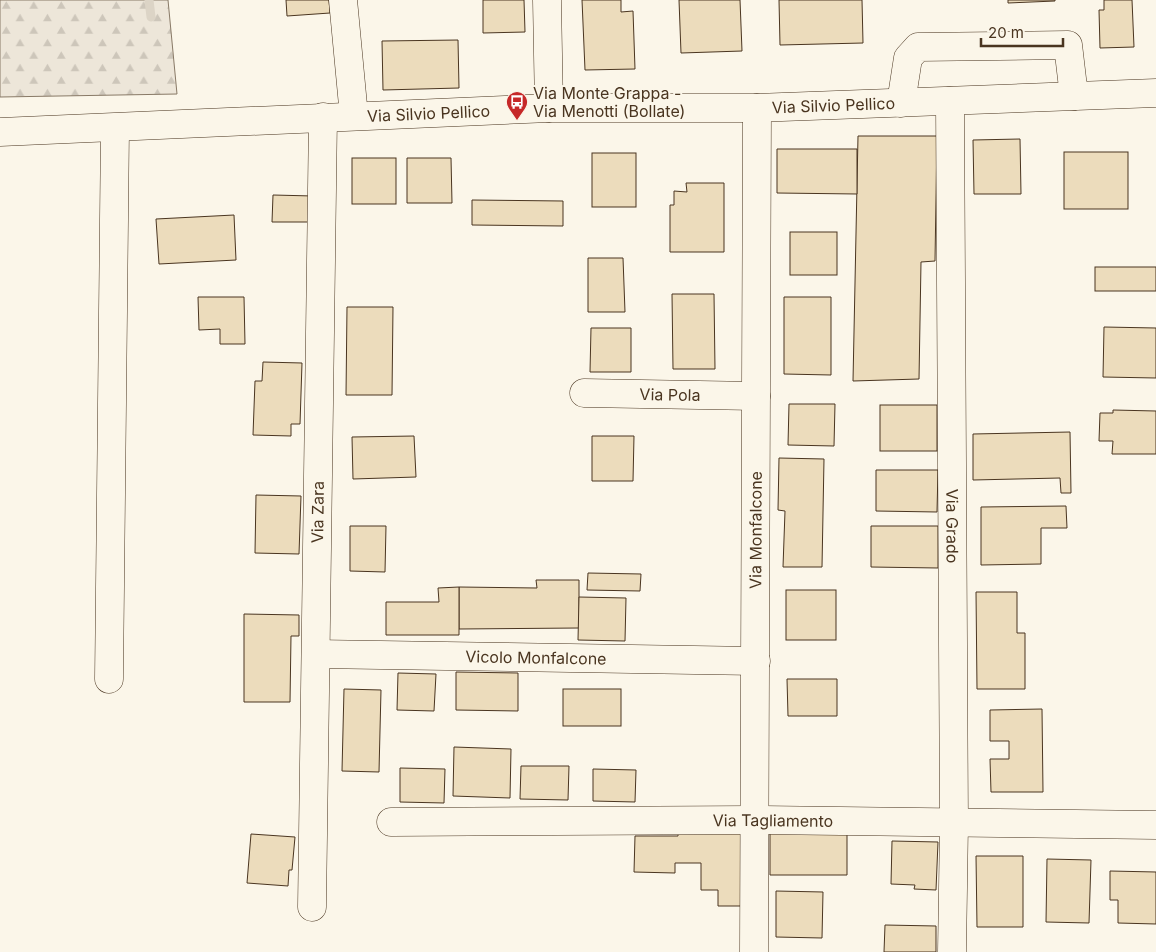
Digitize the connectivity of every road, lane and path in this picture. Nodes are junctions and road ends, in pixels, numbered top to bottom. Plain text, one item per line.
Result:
1 (343, 0) edge
2 (547, 0) edge
3 (1156, 93) edge
4 (1074, 96) junction
5 (950, 101) junction
6 (901, 103) junction
7 (549, 108) junction
8 (757, 108) junction
9 (354, 116) junction
10 (323, 117) junction
11 (115, 128) junction
12 (0, 132) edge
13 (584, 393) dead end
14 (756, 396) junction
15 (316, 654) junction
16 (756, 661) junction
17 (109, 679) dead end
18 (754, 820) junction
19 (391, 822) dead end
20 (954, 824) junction
21 (1156, 825) edge
22 (312, 907) dead end
23 (754, 952) edge
24 (952, 952) edge

1 - 9 street
2 - 7 street
3 - 4 street, Via Silvio Pellico
4 - 5 street, Via Silvio Pellico
4 - 6 street
5 - 6 street, Via Silvio Pellico
5 - 20 street, Via Grado
6 - 8 street, Via Silvio Pellico
7 - 8 street, Via Silvio Pellico
7 - 9 street, Via Silvio Pellico
8 - 14 street, Via Monfalcone
9 - 10 street, Via Silvio Pellico
10 - 11 street, Via Silvio Pellico
10 - 15 street, Via Zara
11 - 12 street, Via Silvio Pellico
11 - 17 street
13 - 14 street, Via Pola
14 - 16 street, Via Monfalcone
15 - 16 street, Vicolo Monfalcone
15 - 22 street, Via Zara
16 - 18 street, Via Monfalcone
18 - 19 street, Via Tagliamento
18 - 20 street, Via Tagliamento
18 - 23 street, Via Monfalcone
20 - 21 street, Via Tagliamento
20 - 24 street, Via Grado

